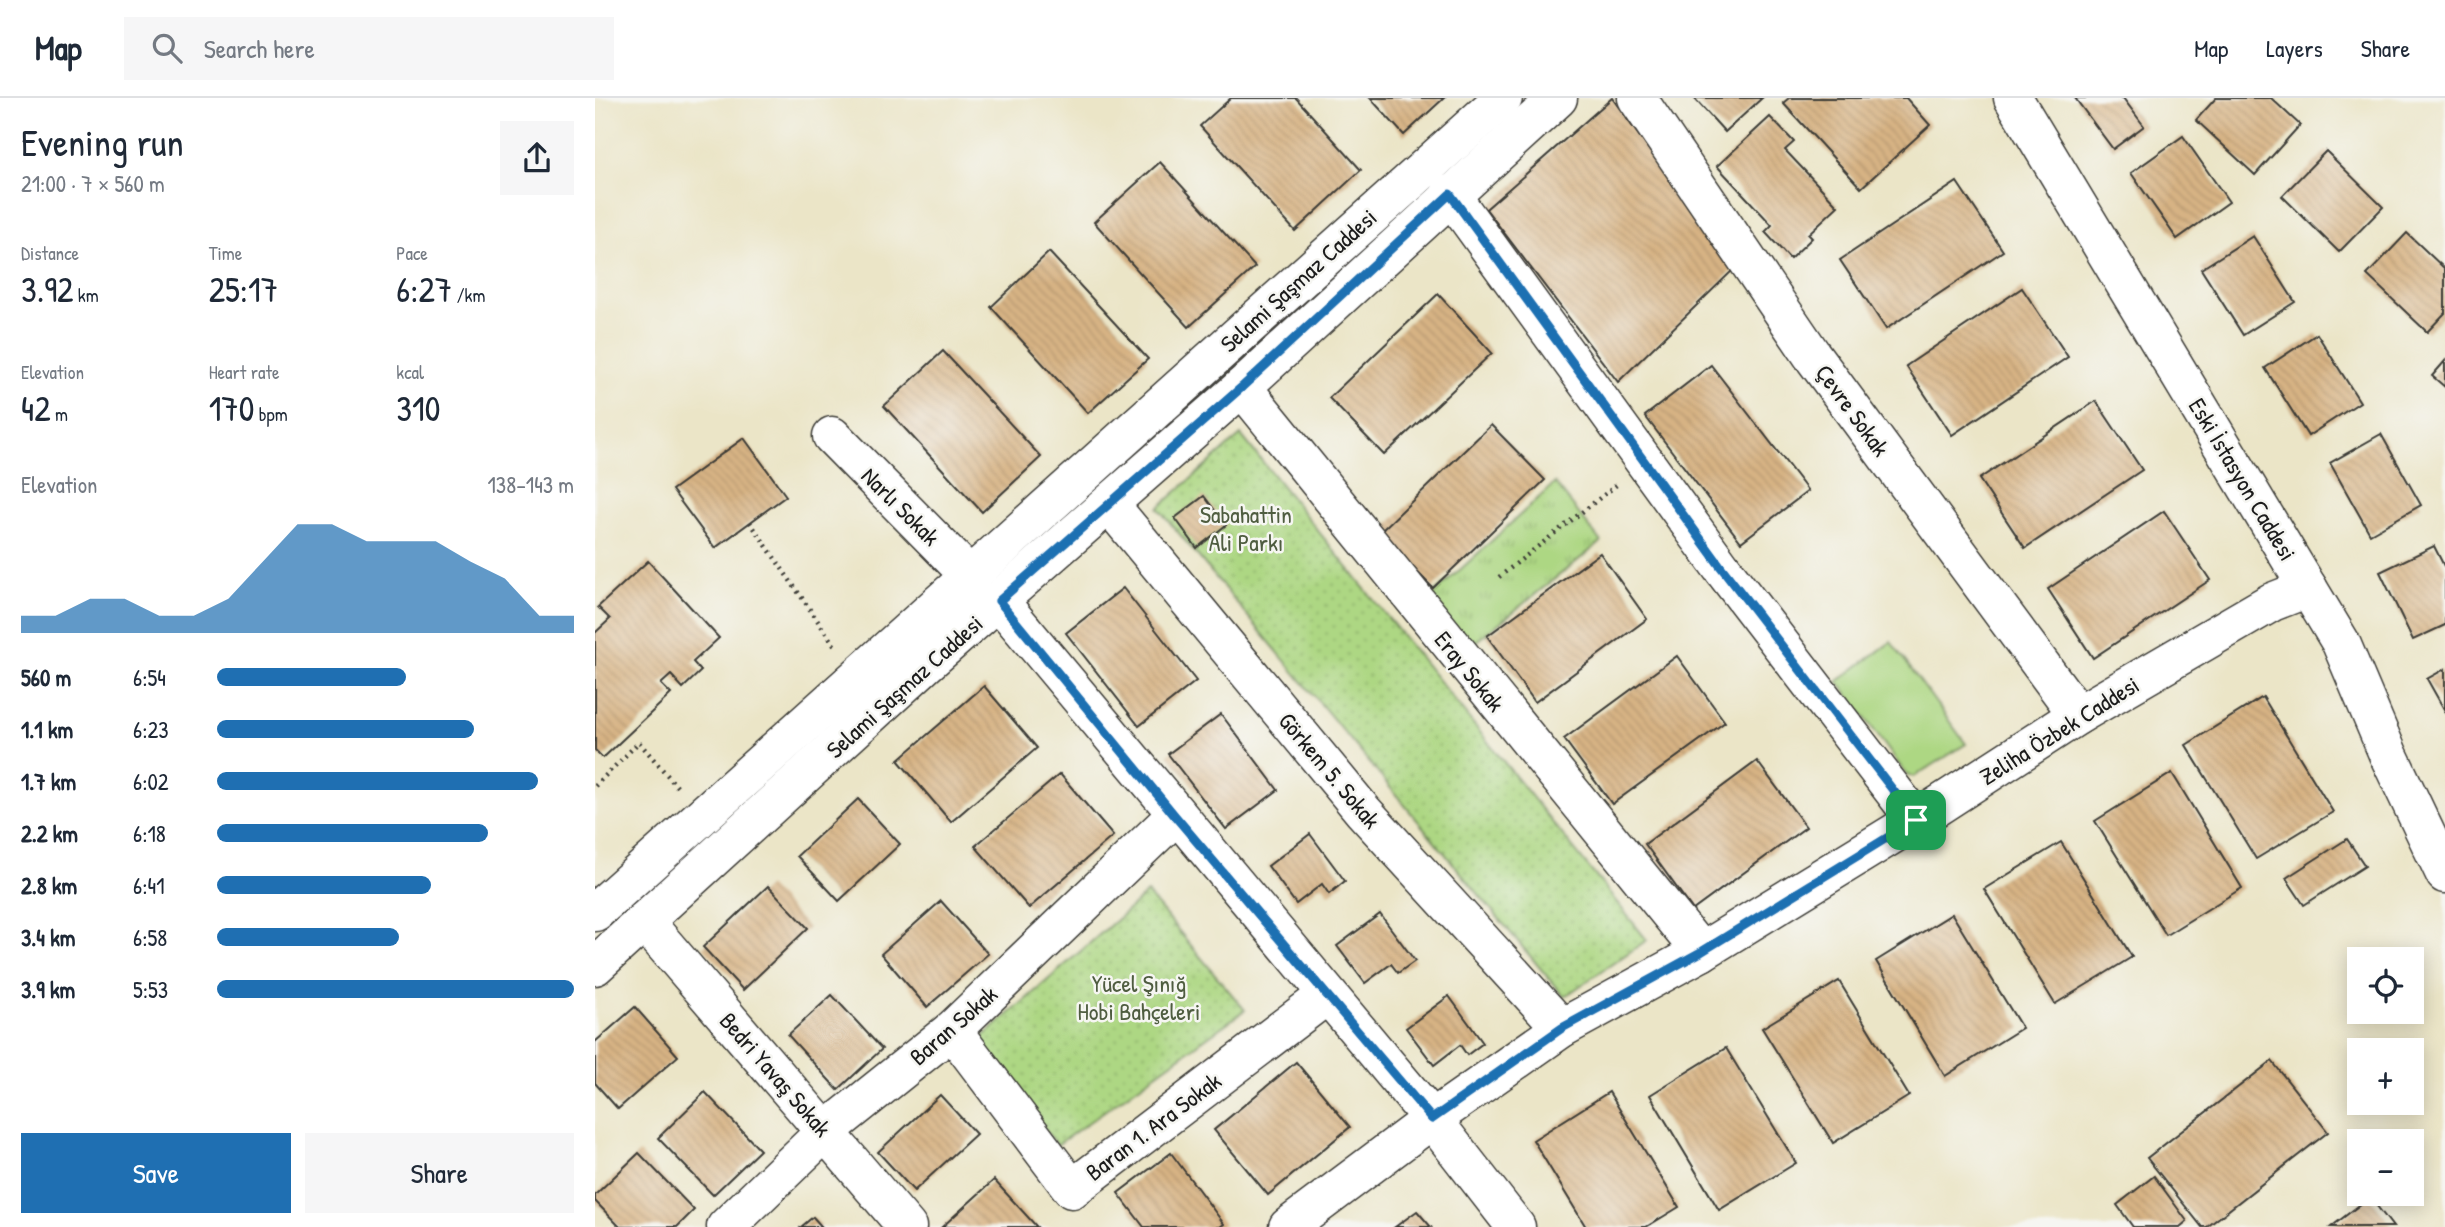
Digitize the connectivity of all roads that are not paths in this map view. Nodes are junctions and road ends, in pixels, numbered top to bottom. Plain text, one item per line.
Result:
1 (1503, 98) edge
2 (1558, 98) edge
3 (1637, 98) edge
4 (2013, 98) edge
5 (1450, 194) junction
6 (1242, 387) junction
7 (832, 436) dead end
8 (1109, 504) junction
9 (971, 577) junction
10 (2308, 588) junction
11 (999, 601) junction
12 (2078, 715) junction
13 (1175, 816) junction
14 (1916, 820) junction
15 (2442, 859) edge
16 (595, 912) edge
17 (644, 921) junction
18 (1701, 952) junction
19 (595, 966) edge
20 (1327, 995) junction
21 (1562, 1028) junction
22 (952, 1030) junction
23 (1432, 1119) junction
24 (826, 1131) junction
25 (726, 1227) edge
26 (907, 1227) edge
27 (1288, 1227) edge
28 (1516, 1227) edge

1 - 9 street, Selami Şaşmaz Caddesi
2 - 5 street, Selami Şaşmaz Caddesi
3 - 12 street, Çevre Sokak
4 - 10 street, Eski İstasyon Caddesi
5 - 6 street, Selami Şaşmaz Caddesi
5 - 14 street
6 - 8 street, Selami Şaşmaz Caddesi
6 - 18 street, Eray Sokak
7 - 9 street, Narlı Sokak
8 - 11 street, Selami Şaşmaz Caddesi
8 - 21 street, Görkem 5. Sokak
9 - 11 street, Narlı Sokak
9 - 16 street, Selami Şaşmaz Caddesi
10 - 12 street, Zeliha Özbek Caddesi
10 - 15 street, Eski İstasyon Caddesi
11 - 13 street
11 - 17 street, Selami Şaşmaz Caddesi
12 - 14 street, Zeliha Özbek Caddesi
13 - 20 street
13 - 22 street, Baran Sokak
14 - 18 street, Zeliha Özbek Caddesi
17 - 19 street, Selami Şaşmaz Caddesi
17 - 24 street, Bedri Yavaş Sokak
18 - 21 street, Zeliha Özbek Caddesi
20 - 22 street, Baran 1. Ara Sokak
20 - 23 street
21 - 23 street, Zeliha Özbek Caddesi
22 - 24 street, Baran Sokak
23 - 27 street, Zeliha Özbek Caddesi
23 - 28 street
24 - 25 street, Baran Sokak
24 - 26 street, Bedri Yavaş Sokak

